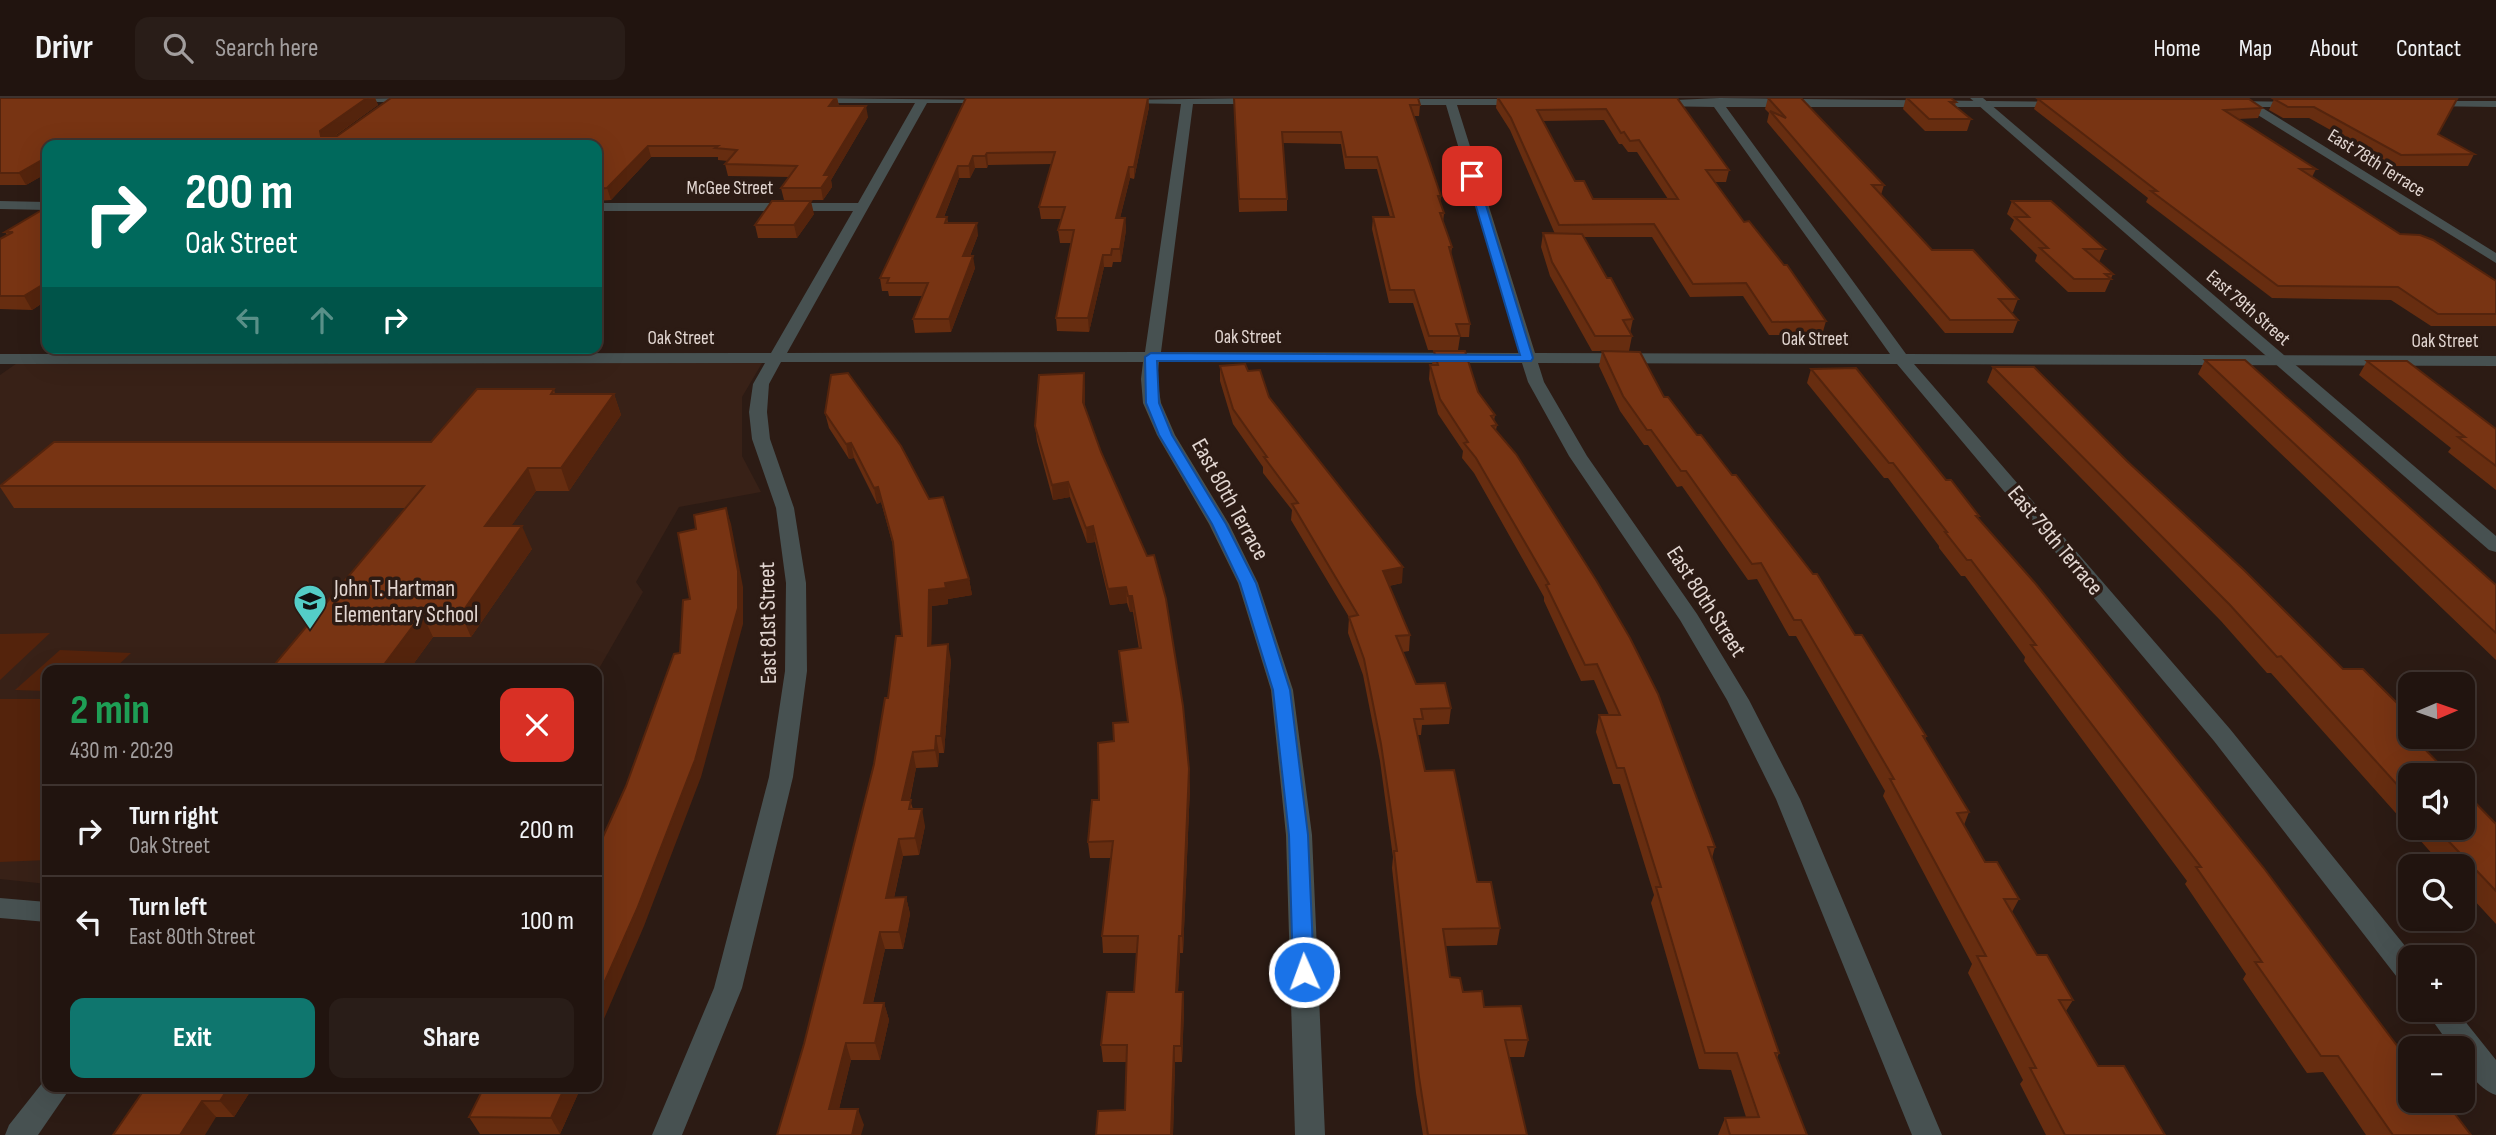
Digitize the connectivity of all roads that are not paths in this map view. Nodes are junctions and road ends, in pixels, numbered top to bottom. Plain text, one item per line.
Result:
1 (400, 98) edge
2 (330, 99) edge
3 (426, 99) edge
4 (924, 99) edge
5 (1188, 99) edge
6 (799, 100) edge
7 (1007, 100) edge
8 (1104, 100) edge
9 (1450, 100) edge
10 (2495, 100) edge
11 (1271, 101) edge
12 (1716, 101) edge
13 (1979, 101) edge
14 (2243, 101) edge
15 (1381, 102) edge
16 (1530, 102) edge
17 (1637, 103) edge
18 (2080, 104) edge
19 (2220, 104) edge
20 (2317, 104) edge
21 (2413, 104) edge
22 (377, 114) edge
23 (0, 205) edge
24 (42, 206) edge
25 (602, 207) edge
26 (862, 207) junction
27 (2496, 259) edge
28 (42, 344) edge
29 (1151, 357) junction
30 (776, 358) junction
31 (1527, 358) junction
32 (1901, 359) junction
33 (8, 360) edge
34 (2282, 361) junction
35 (2496, 361) edge
36 (2496, 546) edge
37 (0, 908) edge
38 (42, 912) edge
39 (2398, 958) edge
40 (2448, 1022) edge
41 (2496, 1082) edge
42 (52, 1092) edge
43 (20, 1135) edge
44 (667, 1135) edge
45 (1310, 1135) edge
46 (1927, 1135) edge

1 - 2 street
1 - 3 street
1 - 22 street
4 - 6 street
4 - 7 street
4 - 26 street, East 81st Street
5 - 8 street
5 - 11 street
5 - 29 street, East 80th Terrace
9 - 15 street
9 - 16 street
9 - 31 street, East 80th Street
10 - 21 street
12 - 13 street
12 - 17 street
12 - 32 street, East 79th Terrace
13 - 18 street
13 - 34 street, East 79th Street
14 - 19 street
14 - 20 street
14 - 27 street, East 78th Terrace
23 - 24 street
25 - 26 street, McGee Street
26 - 30 street, East 81st Street
28 - 33 street
29 - 30 street, Oak Street
29 - 31 street, Oak Street
29 - 45 street, East 80th Terrace
30 - 33 street, Oak Street
30 - 44 street, East 81st Street
31 - 32 street, Oak Street
31 - 46 street, East 80th Street
32 - 34 street, Oak Street
32 - 39 street, East 79th Terrace
34 - 35 street, Oak Street
34 - 36 street, East 79th Street
37 - 38 street
40 - 41 street
42 - 43 street

